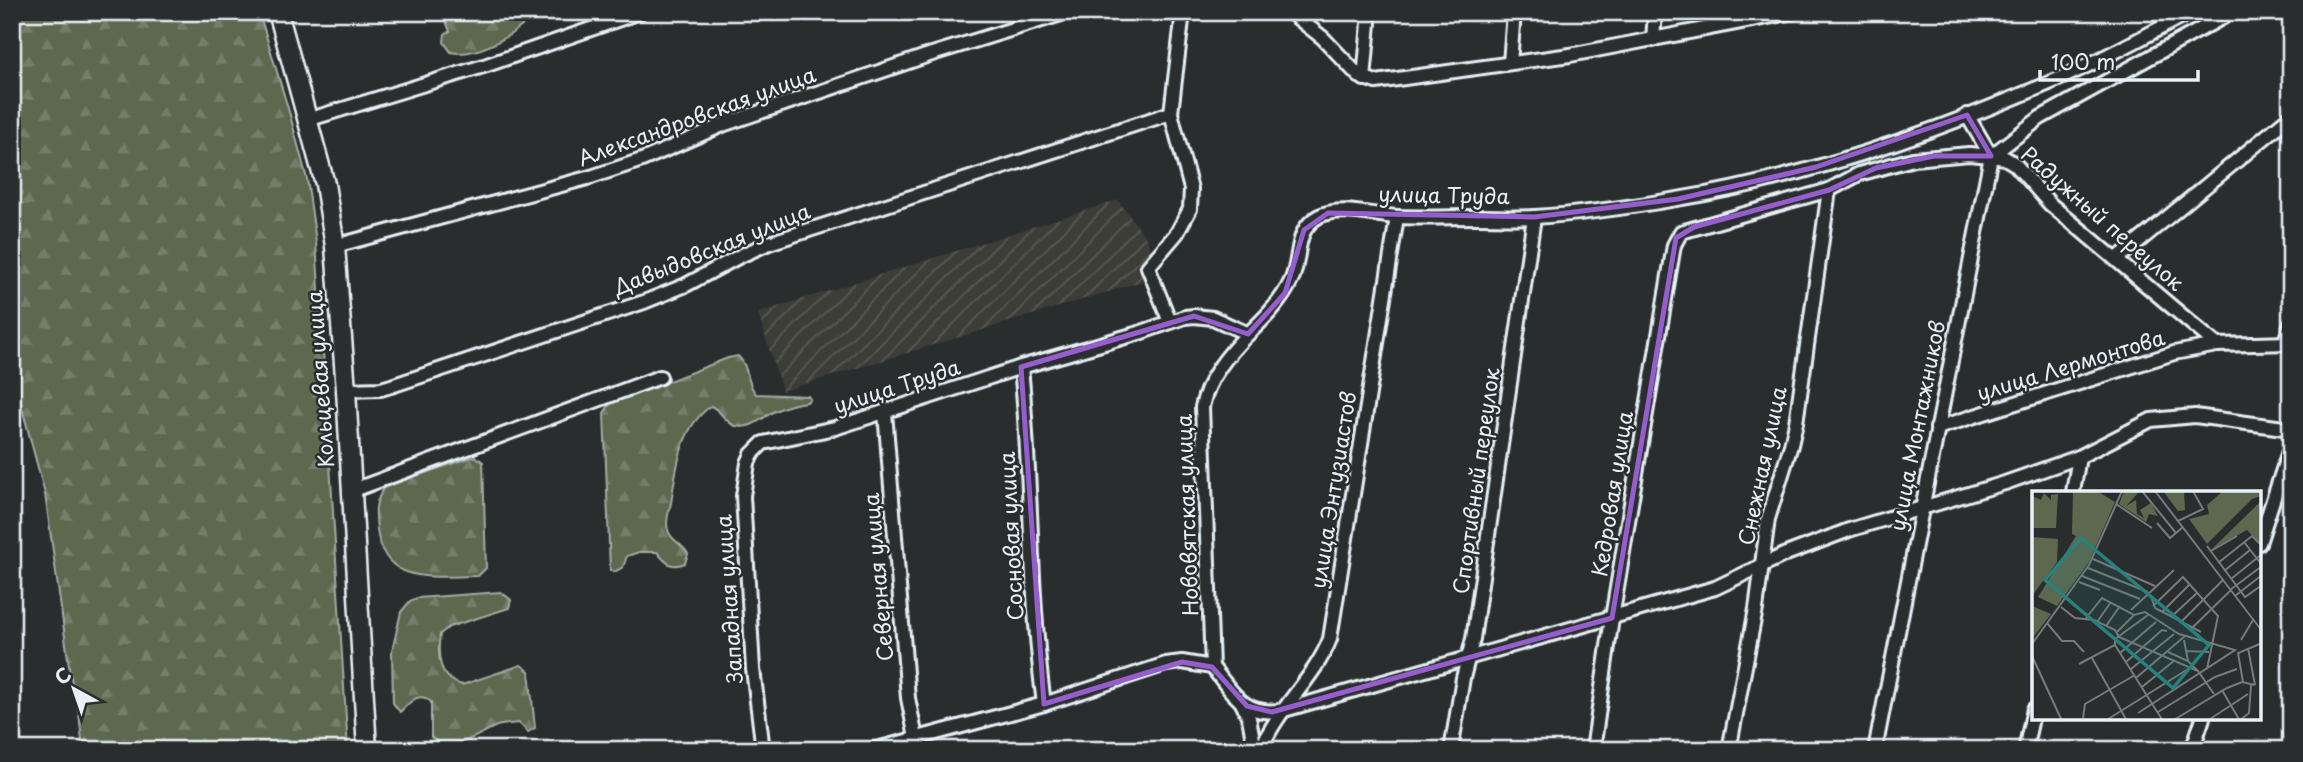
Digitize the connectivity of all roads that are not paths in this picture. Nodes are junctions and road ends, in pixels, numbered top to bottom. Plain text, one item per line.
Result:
1 (278, 12) edge
2 (639, 12) edge
3 (1068, 12) edge
4 (1183, 12) edge
5 (1290, 12) edge
6 (1370, 12) edge
7 (1514, 12) edge
8 (1655, 12) edge
9 (1793, 12) edge
10 (2191, 12) edge
11 (2232, 12) edge
12 (1653, 40) junction
13 (1510, 63) junction
14 (1364, 79) junction
15 (1171, 113) junction
16 (1967, 115) junction
17 (2291, 117) edge
18 (307, 120) junction
19 (1991, 156) junction
20 (1829, 190) junction
21 (1397, 217) junction
22 (1534, 217) junction
23 (335, 246) junction
24 (2117, 259) junction
25 (1170, 322) junction
26 (2291, 323) edge
27 (1248, 334) junction
28 (2288, 342) edge
29 (2217, 345) junction
30 (1021, 367) junction
31 (660, 377) dead end
32 (346, 390) junction
33 (885, 412) junction
34 (1937, 428) junction
35 (2291, 429) edge
36 (2291, 446) edge
37 (757, 448) joint
38 (2079, 457) junction
39 (351, 491) junction
40 (2073, 491) edge
41 (1921, 510) junction
42 (2261, 537) edge
43 (1762, 565) junction
44 (1612, 618) junction
45 (1468, 658) junction
46 (1212, 667) junction
47 (1240, 701) junction
48 (1044, 704) junction
49 (1284, 710) junction
50 (2032, 718) edge
51 (2202, 720) edge
52 (916, 738) junction
53 (367, 750) edge
54 (763, 750) edge
55 (873, 750) edge
56 (1255, 750) edge
57 (1261, 750) edge
58 (1451, 750) edge
59 (1593, 750) edge
60 (1729, 750) edge
61 (1875, 750) edge
62 (2025, 750) edge
63 (2192, 750) edge

1 - 18 highway, Кольцевая улица
2 - 18 street
3 - 23 street, Александровская улица
4 - 15 street
5 - 14 street
6 - 14 street
7 - 13 street
8 - 12 street
9 - 12 street
10 - 16 street, улица Труда
11 - 19 street
12 - 13 street
13 - 14 street
15 - 25 street
15 - 32 street, Давыдовская улица
16 - 19 street
16 - 22 street, улица Труда
17 - 24 street
18 - 23 highway, Кольцевая улица
19 - 20 street
19 - 24 street, Радужный переулок
19 - 34 street, улица Монтажников
20 - 43 street, Снежная улица
20 - 44 street, Кедровая улица
21 - 22 street, улица Труда
21 - 27 street, улица Труда
21 - 49 street, улица Энтузиастов
22 - 45 street, Спортивный переулок
23 - 32 highway, Кольцевая улица
24 - 29 street, Радужный переулок
25 - 27 street, улица Труда
25 - 30 street, улица Труда
26 - 28 street
27 - 46 street, Нововятская улица
28 - 29 street, улица Лермонтова
29 - 34 street, улица Лермонтова
30 - 33 street, улица Труда
30 - 48 street, Сосновая улица
31 - 39 street
32 - 39 highway, Кольцевая улица
33 - 37 street, улица Труда
33 - 52 street, Северная улица
34 - 41 street, улица Монтажников
35 - 38 street
36 - 42 street
37 - 54 street, Западная улица
38 - 40 street
38 - 41 street
39 - 53 highway, Кольцевая улица
41 - 43 street
41 - 61 street, улица Монтажников
43 - 44 street
43 - 60 street, Снежная улица
44 - 45 street
44 - 59 street, Кедровая улица
45 - 49 street
45 - 58 street, Спортивный переулок
46 - 47 street
46 - 48 street
47 - 49 street
47 - 56 street
48 - 52 street
49 - 57 street, улица Энтузиастов
50 - 62 street
51 - 63 street
52 - 55 street

